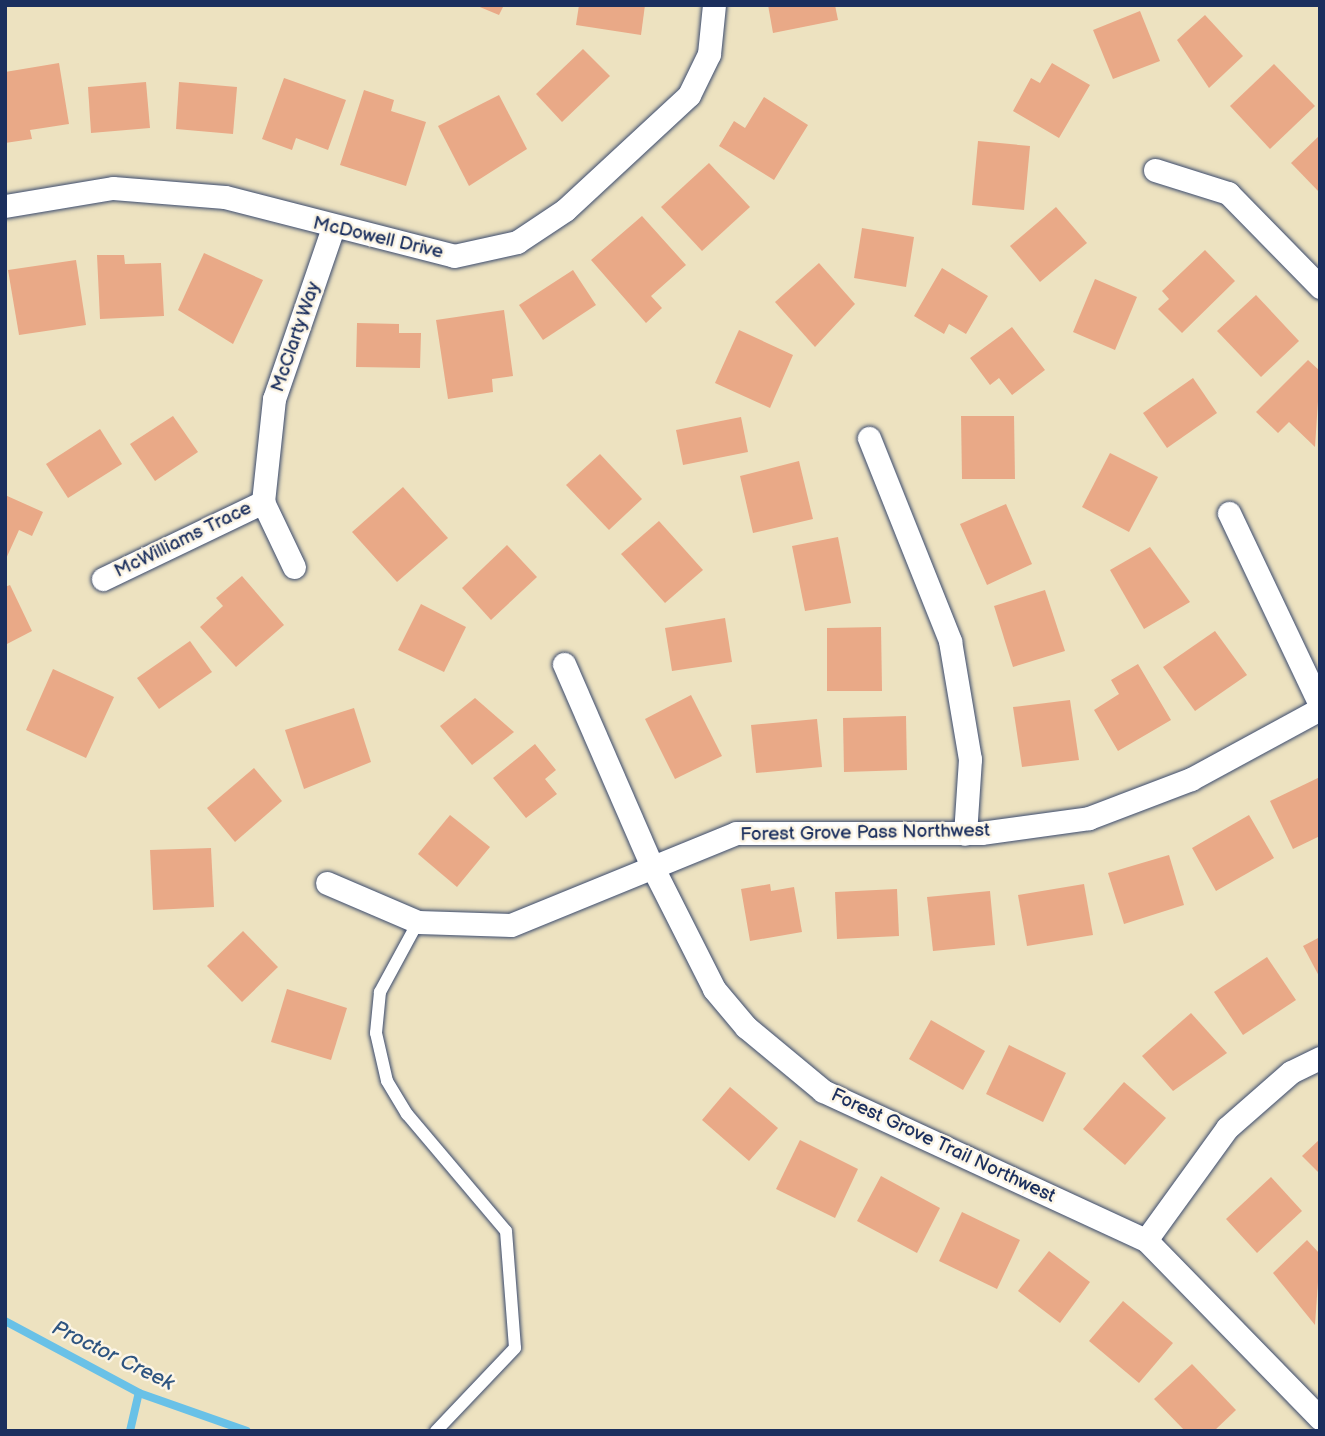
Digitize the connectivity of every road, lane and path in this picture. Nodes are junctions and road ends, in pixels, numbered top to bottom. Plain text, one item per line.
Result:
1 (714, 5) edge
2 (1155, 170) dead end
3 (5, 206) edge
4 (332, 228) junction
5 (1320, 287) edge
6 (869, 438) dead end
7 (263, 502) junction
8 (1229, 513) dead end
9 (293, 567) dead end
10 (103, 579) dead end
11 (564, 664) dead end
12 (1320, 707) edge
13 (965, 834) junction
14 (652, 866) junction
15 (327, 883) dead end
16 (418, 922) junction
17 (1320, 1058) edge
18 (1146, 1240) junction
19 (1320, 1418) edge
20 (436, 1431) edge

1 - 4 street, McDowell Drive
2 - 5 street
3 - 4 street, McDowell Drive
4 - 7 street, McClarty Way
6 - 13 street
7 - 9 street
7 - 10 street, McWilliams Trace
8 - 12 street
11 - 14 street, Forest Grove Trail Northwest
12 - 13 street, Forest Grove Pass Northwest
13 - 14 street, Forest Grove Pass Northwest
14 - 16 street, Forest Grove Pass Northwest
14 - 18 street, Forest Grove Trail Northwest
15 - 16 street, Forest Grove Pass Northwest
16 - 20 lane
17 - 18 street
18 - 19 street, Forest Grove Trail Northwest

